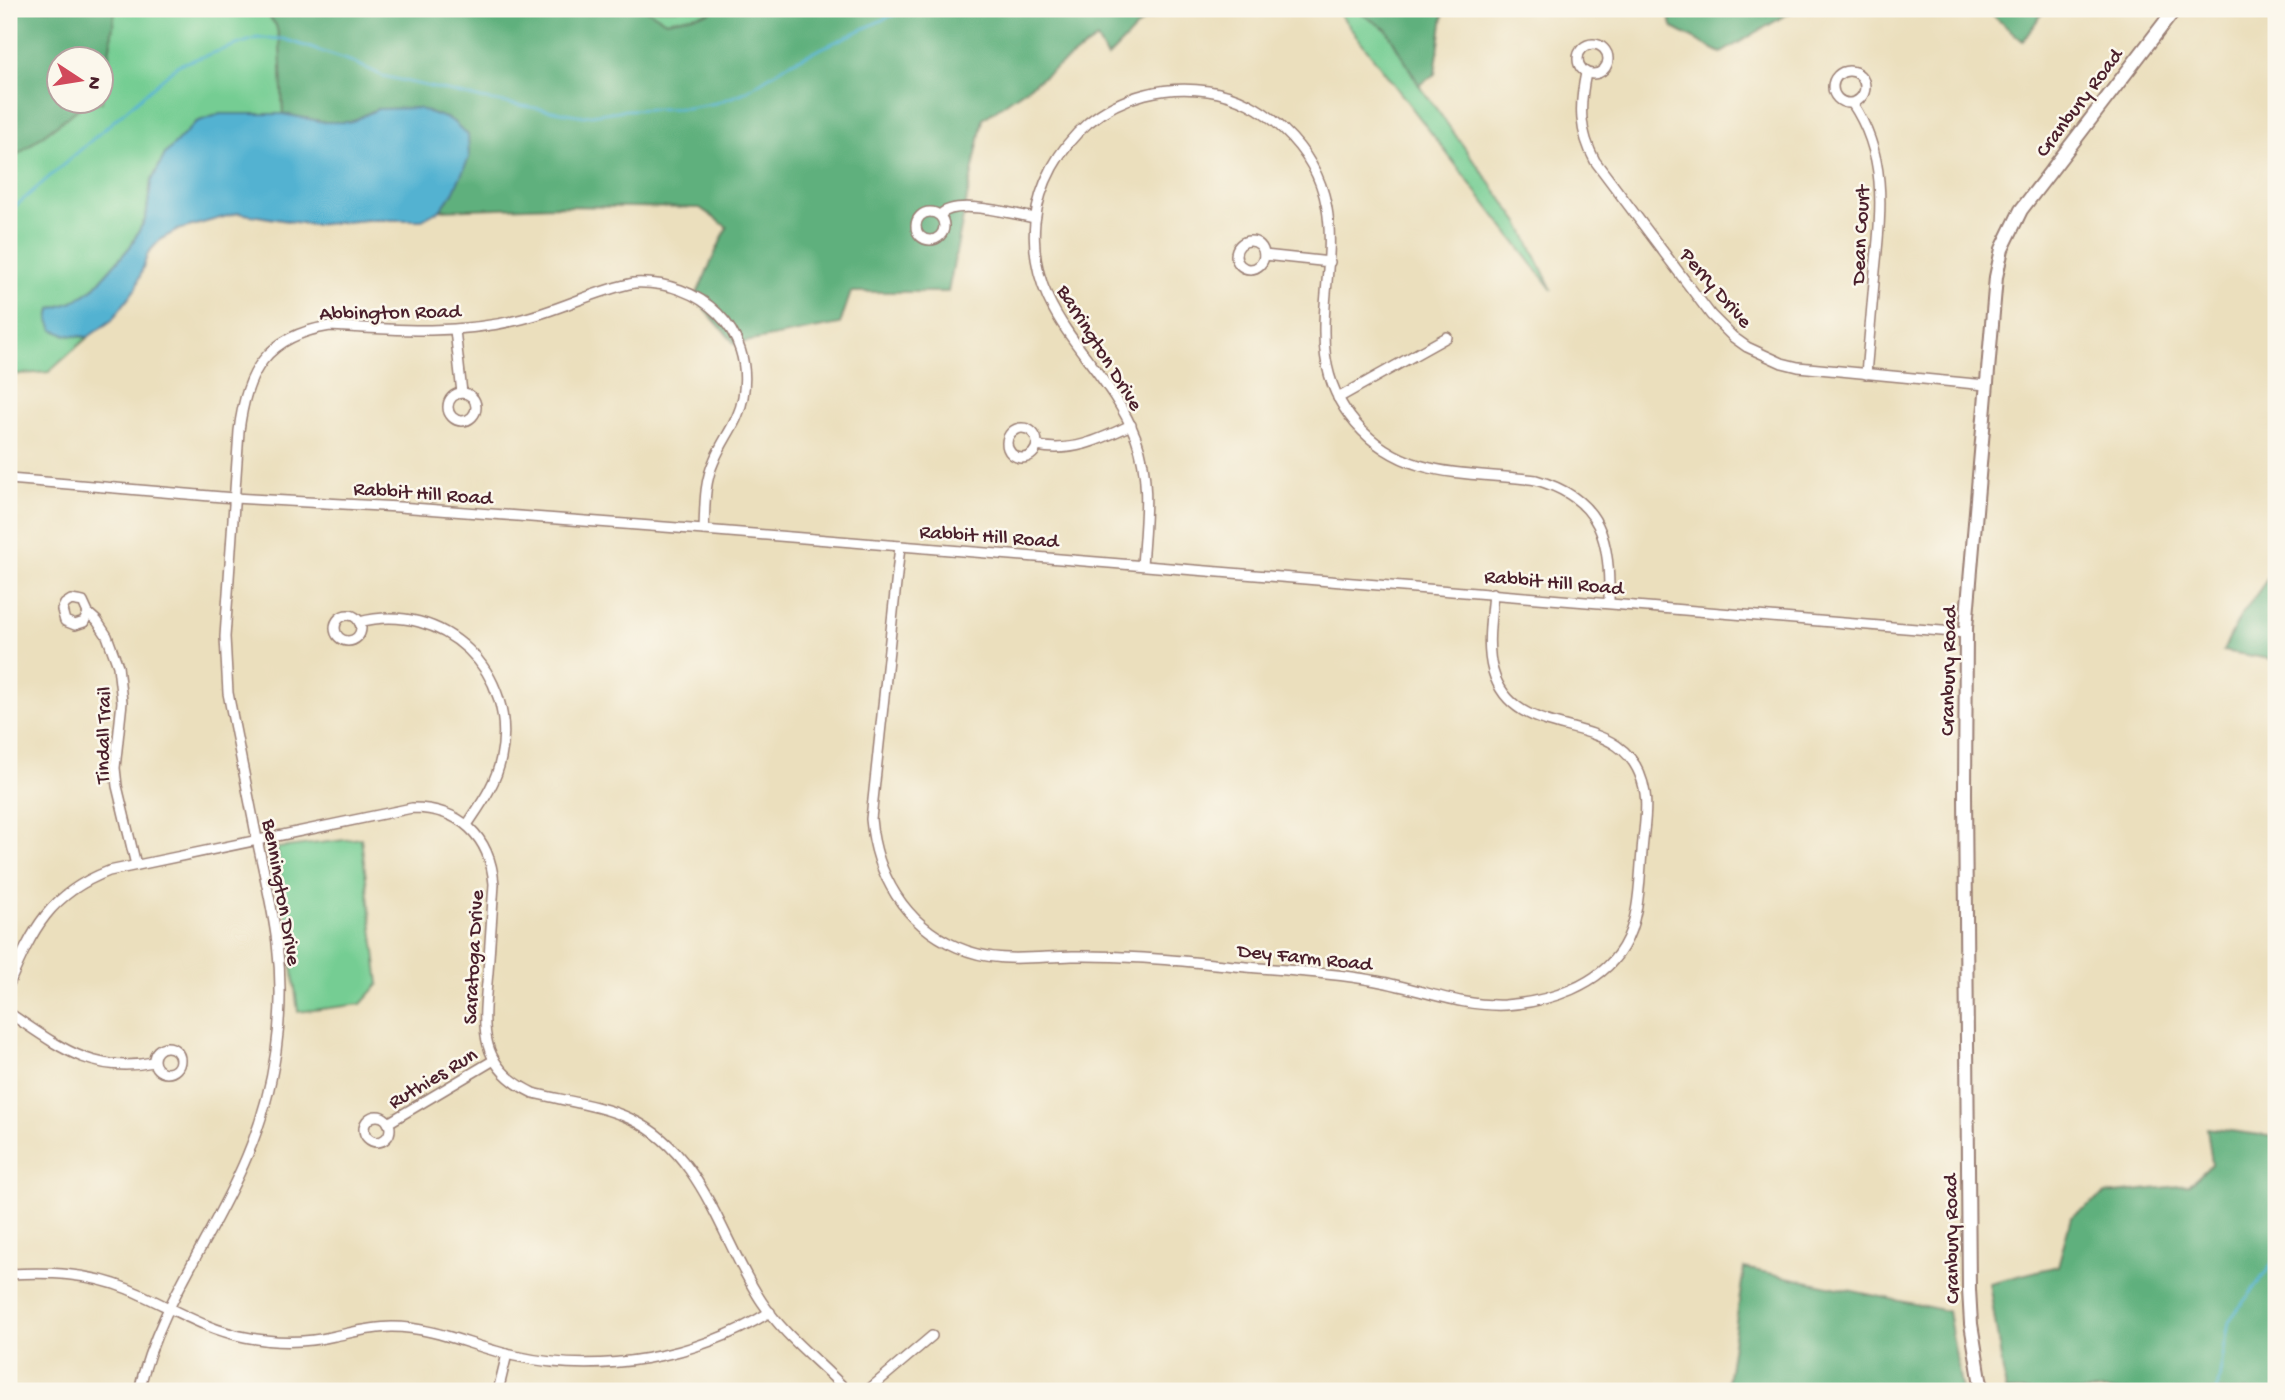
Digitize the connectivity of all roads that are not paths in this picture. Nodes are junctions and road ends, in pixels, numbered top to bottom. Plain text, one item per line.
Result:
1 (2175, 9) edge
2 (1586, 73) dead end
3 (1852, 103) dead end
4 (940, 215) dead end
5 (1035, 218) junction
6 (1264, 255) dead end
7 (1330, 262) junction
8 (455, 330) junction
9 (1447, 337) dead end
10 (1866, 374) junction
11 (1986, 385) junction
12 (462, 393) dead end
13 (1338, 398) junction
14 (1131, 425) junction
15 (1037, 446) dead end
16 (9, 479) edge
17 (234, 498) junction
18 (704, 530) junction
19 (900, 546) junction
20 (1142, 565) junction
21 (1493, 593) junction
22 (1609, 603) junction
23 (88, 613) dead end
24 (359, 622) dead end
25 (1966, 633) junction
26 (467, 825) junction
27 (257, 841) junction
28 (136, 865) junction
29 (9, 984) edge
30 (9, 1013) edge
31 (494, 1060) junction
32 (153, 1062) dead end
33 (388, 1123) dead end
34 (9, 1274) edge
35 (168, 1308) junction
36 (769, 1312) junction
37 (932, 1336) dead end
38 (507, 1354) junction
39 (138, 1391) edge
40 (498, 1391) edge
41 (847, 1391) edge
42 (867, 1391) edge
43 (1982, 1391) edge

1 - 11 street, Cranbury Road
2 - 10 street, Perry Drive
3 - 10 street, Dean Court
4 - 5 street
5 - 7 street, Barrington Drive
5 - 14 street, Barrington Drive
6 - 7 street
7 - 13 street, Barrington Drive
8 - 12 street
8 - 17 street, Abbington Road
8 - 18 street, Abbington Road
9 - 13 street
10 - 11 street, Perry Drive
11 - 25 street, Cranbury Road
13 - 22 street, Barrington Drive
14 - 15 street
14 - 20 street, Barrington Drive
16 - 17 street, Rabbit Hill Road
17 - 18 street, Rabbit Hill Road
17 - 27 street, Bennington Drive
18 - 19 street, Rabbit Hill Road
19 - 20 street, Rabbit Hill Road
19 - 21 street, Dey Farm Road
20 - 21 street, Rabbit Hill Road
21 - 22 street, Rabbit Hill Road
22 - 25 street, Rabbit Hill Road
23 - 28 street, Tindall Trail
24 - 26 street
25 - 43 street, Cranbury Road
26 - 27 street, Saratoga Drive
26 - 31 street, Saratoga Drive
27 - 28 street, Saratoga Drive
27 - 35 street, Bennington Drive
28 - 29 street, Saratoga Drive
30 - 32 street
31 - 33 street, Ruthies Run
31 - 36 street, Saratoga Drive
34 - 35 street
35 - 38 street
35 - 39 street, Bennington Drive
36 - 38 street
36 - 41 street, Saratoga Drive
37 - 42 street
38 - 40 street

